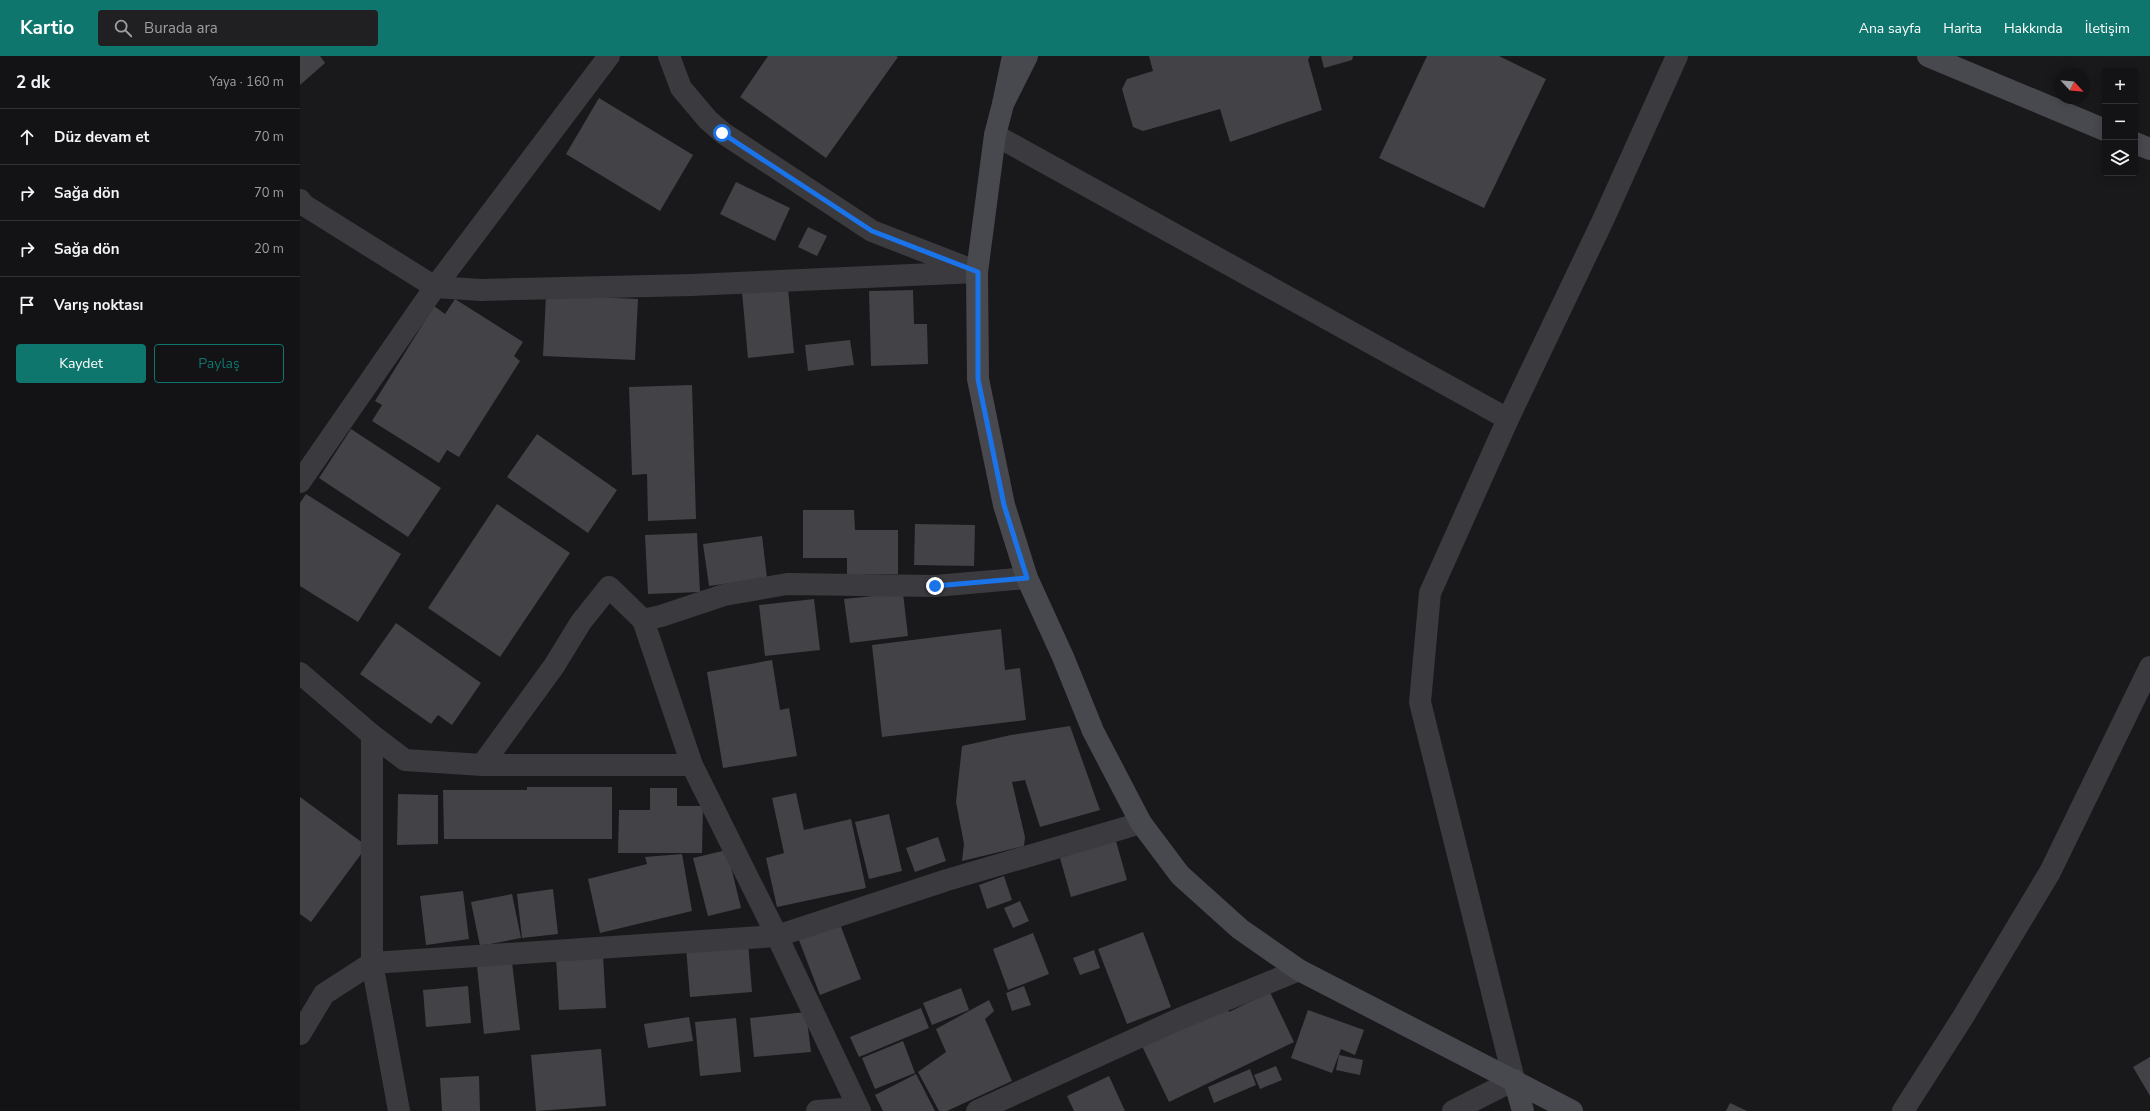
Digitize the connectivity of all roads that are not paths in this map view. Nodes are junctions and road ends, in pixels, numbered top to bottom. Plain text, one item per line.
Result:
1 (609, 56) edge
2 (669, 56) edge
3 (1013, 56) edge
4 (1027, 56) edge
5 (1677, 56) edge
6 (1928, 56) edge
7 (1003, 104) junction
8 (2102, 129) edge
9 (994, 135) junction
10 (2138, 144) edge
11 (2150, 149) edge
12 (301, 206) edge
13 (978, 272) junction
14 (435, 288) junction
15 (1508, 419) junction
16 (300, 482) edge
17 (1027, 578) junction
18 (644, 620) junction
19 (2150, 667) edge
20 (300, 673) edge
21 (372, 735) junction
22 (482, 765) junction
23 (692, 765) junction
24 (1141, 823) junction
25 (777, 936) junction
26 (372, 962) junction
27 (1299, 970) junction
28 (300, 1034) edge
29 (1514, 1080) junction
30 (859, 1109) edge
31 (399, 1111) edge
32 (817, 1111) edge
33 (977, 1111) edge
34 (1453, 1111) edge
35 (1524, 1111) edge
36 (1572, 1111) edge
37 (1903, 1111) edge

1 - 14 street
2 - 13 street
3 - 7 street
4 - 7 street
5 - 15 street
6 - 8 street
7 - 9 street
9 - 13 street
9 - 15 street
10 - 11 street
12 - 14 street
13 - 14 street
13 - 17 street
14 - 16 street
15 - 29 street
17 - 18 street
17 - 24 street
18 - 22 street
18 - 23 street
19 - 37 street
20 - 21 street
21 - 22 street
21 - 26 street
22 - 23 street
23 - 25 street
24 - 25 street
24 - 27 street
25 - 26 street
25 - 30 street
26 - 28 street
26 - 31 street
27 - 29 street
27 - 33 street
29 - 34 street
29 - 35 street
29 - 36 street
30 - 32 street

